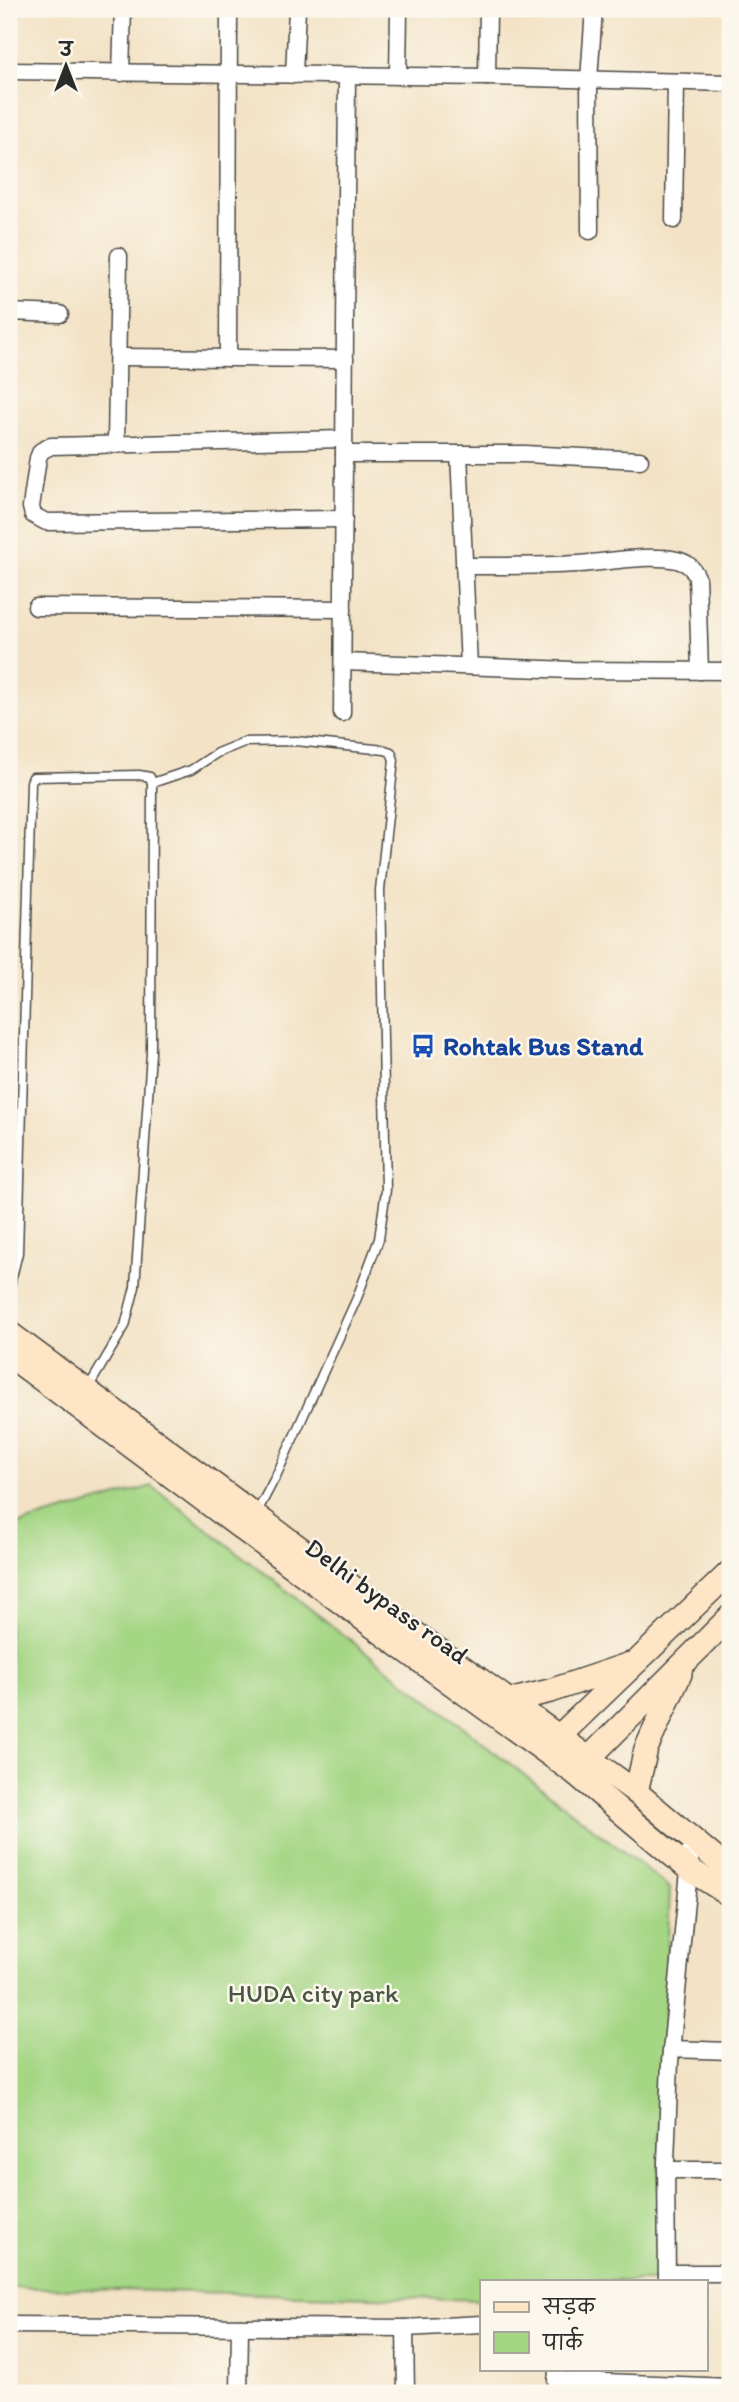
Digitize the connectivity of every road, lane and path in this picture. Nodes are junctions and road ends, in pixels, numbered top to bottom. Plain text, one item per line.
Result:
1 (123, 9) edge
2 (229, 9) edge
3 (297, 9) edge
4 (399, 9) edge
5 (488, 9) edge
6 (594, 9) edge
7 (9, 71) edge
8 (121, 73) junction
9 (229, 74) junction
10 (294, 75) junction
11 (347, 76) junction
12 (398, 76) junction
13 (487, 77) junction
14 (589, 80) junction
15 (676, 82) junction
16 (730, 83) edge
17 (674, 220) dead end
18 (590, 231) dead end
19 (119, 256) dead end
20 (9, 312) edge
21 (60, 314) dead end
22 (118, 357) junction
23 (228, 358) junction
24 (345, 359) junction
25 (116, 444) junction
26 (344, 447) junction
27 (459, 454) junction
28 (640, 460) dead end
29 (344, 519) junction
30 (464, 566) junction
31 (36, 607) dead end
32 (343, 609) junction
33 (343, 662) junction
34 (469, 666) junction
35 (699, 671) junction
36 (730, 671) edge
37 (342, 713) dead end
38 (152, 783) junction
39 (9, 1289) edge
40 (9, 1332) edge
41 (13, 1362) edge
42 (81, 1397) junction
43 (252, 1524) junction
44 (730, 1572) edge
45 (729, 1623) edge
46 (686, 1661) junction
47 (636, 1662) junction
48 (509, 1701) junction
49 (551, 1744) junction
50 (582, 1765) junction
51 (636, 1793) junction
52 (692, 1841) junction
53 (689, 1869) junction
54 (730, 1870) edge
55 (730, 1895) edge
56 (671, 2049) junction
57 (730, 2051) edge
58 (666, 2170) junction
59 (730, 2171) edge
60 (730, 2273) edge
61 (667, 2277) edge
62 (480, 2324) edge
63 (9, 2325) edge
64 (240, 2327) junction
65 (405, 2328) junction
66 (556, 2381) edge
67 (730, 2387) edge
68 (239, 2393) edge
69 (406, 2393) edge

1 - 8 street
2 - 9 street
3 - 10 street
4 - 12 street
5 - 13 street
6 - 14 street
7 - 8 street
8 - 9 street
9 - 10 street
9 - 23 street
10 - 11 street
11 - 12 street
11 - 24 street
12 - 13 street
13 - 14 street
14 - 15 street
14 - 18 street
15 - 16 street
15 - 17 street
19 - 22 street
20 - 21 street
22 - 23 street
22 - 25 street
23 - 24 street
24 - 26 street
25 - 26 street
25 - 29 street
26 - 27 street
26 - 29 street
27 - 28 street
27 - 30 street
29 - 32 street
30 - 34 street
30 - 35 street
31 - 32 street
32 - 33 street
33 - 34 street
33 - 37 street
34 - 35 street
35 - 36 street
38 - 39 lane
38 - 42 lane
38 - 43 lane
40 - 42 main road, Delhi bypass road
41 - 42 main road, Delhi bypass road
42 - 43 main road, Delhi bypass road
43 - 48 main road, Delhi bypass road
43 - 49 main road, Delhi bypass road
44 - 47 main road
45 - 46 main road
46 - 50 main road
46 - 51 main road
47 - 48 main road
47 - 49 main road
48 - 49 main road, Delhi bypass road
49 - 50 main road, Delhi bypass road
50 - 51 main road, Delhi bypass road
50 - 53 main road, Delhi bypass road
51 - 52 main road, Delhi bypass road
52 - 53 street
52 - 54 main road, Delhi bypass road
53 - 55 main road, Delhi bypass road
53 - 56 street
56 - 57 street
56 - 58 street
58 - 59 street
58 - 61 street
60 - 61 street
62 - 65 street
63 - 64 street
64 - 65 street
64 - 68 street
65 - 69 street
66 - 67 street

